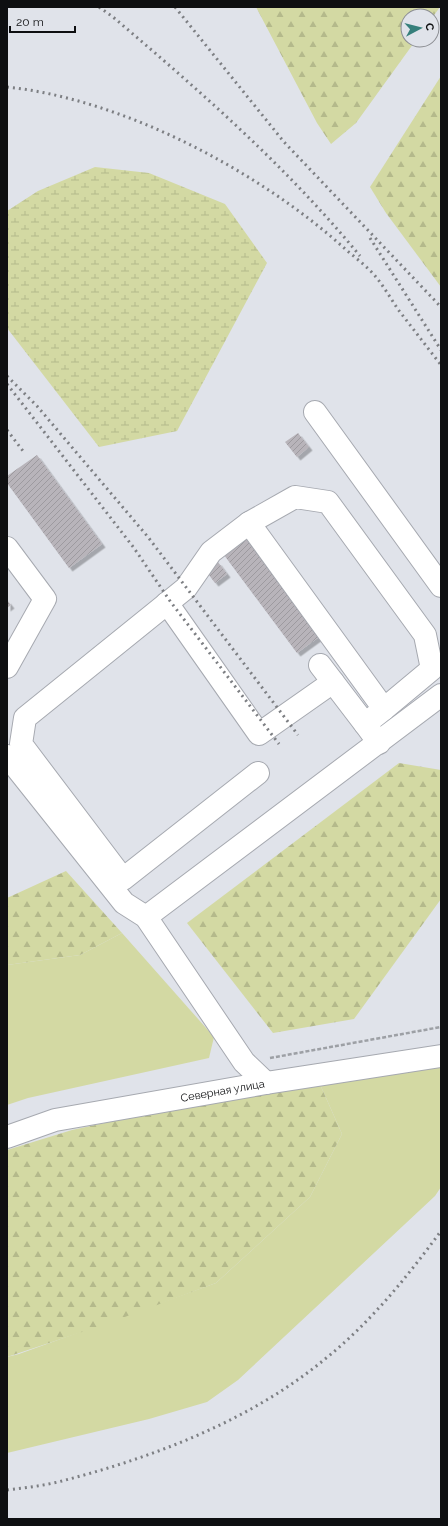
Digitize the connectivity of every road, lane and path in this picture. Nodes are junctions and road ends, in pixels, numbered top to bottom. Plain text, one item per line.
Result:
1 (315, 412) dead end
2 (249, 523) junction
3 (7, 548) edge
4 (441, 586) edge
5 (167, 604) junction
6 (7, 667) edge
7 (441, 695) edge
8 (384, 709) junction
9 (365, 724) junction
10 (379, 743) junction
11 (7, 756) edge
12 (258, 773) dead end
13 (146, 916) junction
14 (441, 1056) edge
15 (266, 1083) junction
16 (7, 1137) edge

1 - 4 street
2 - 5 street
2 - 8 street
2 - 8 street
3 - 6 street
5 - 9 street
5 - 12 street
7 - 10 street
8 - 9 street
9 - 10 street
10 - 13 street
11 - 13 street
13 - 15 street
14 - 15 street, Северная улица
15 - 16 street, Северная улица

